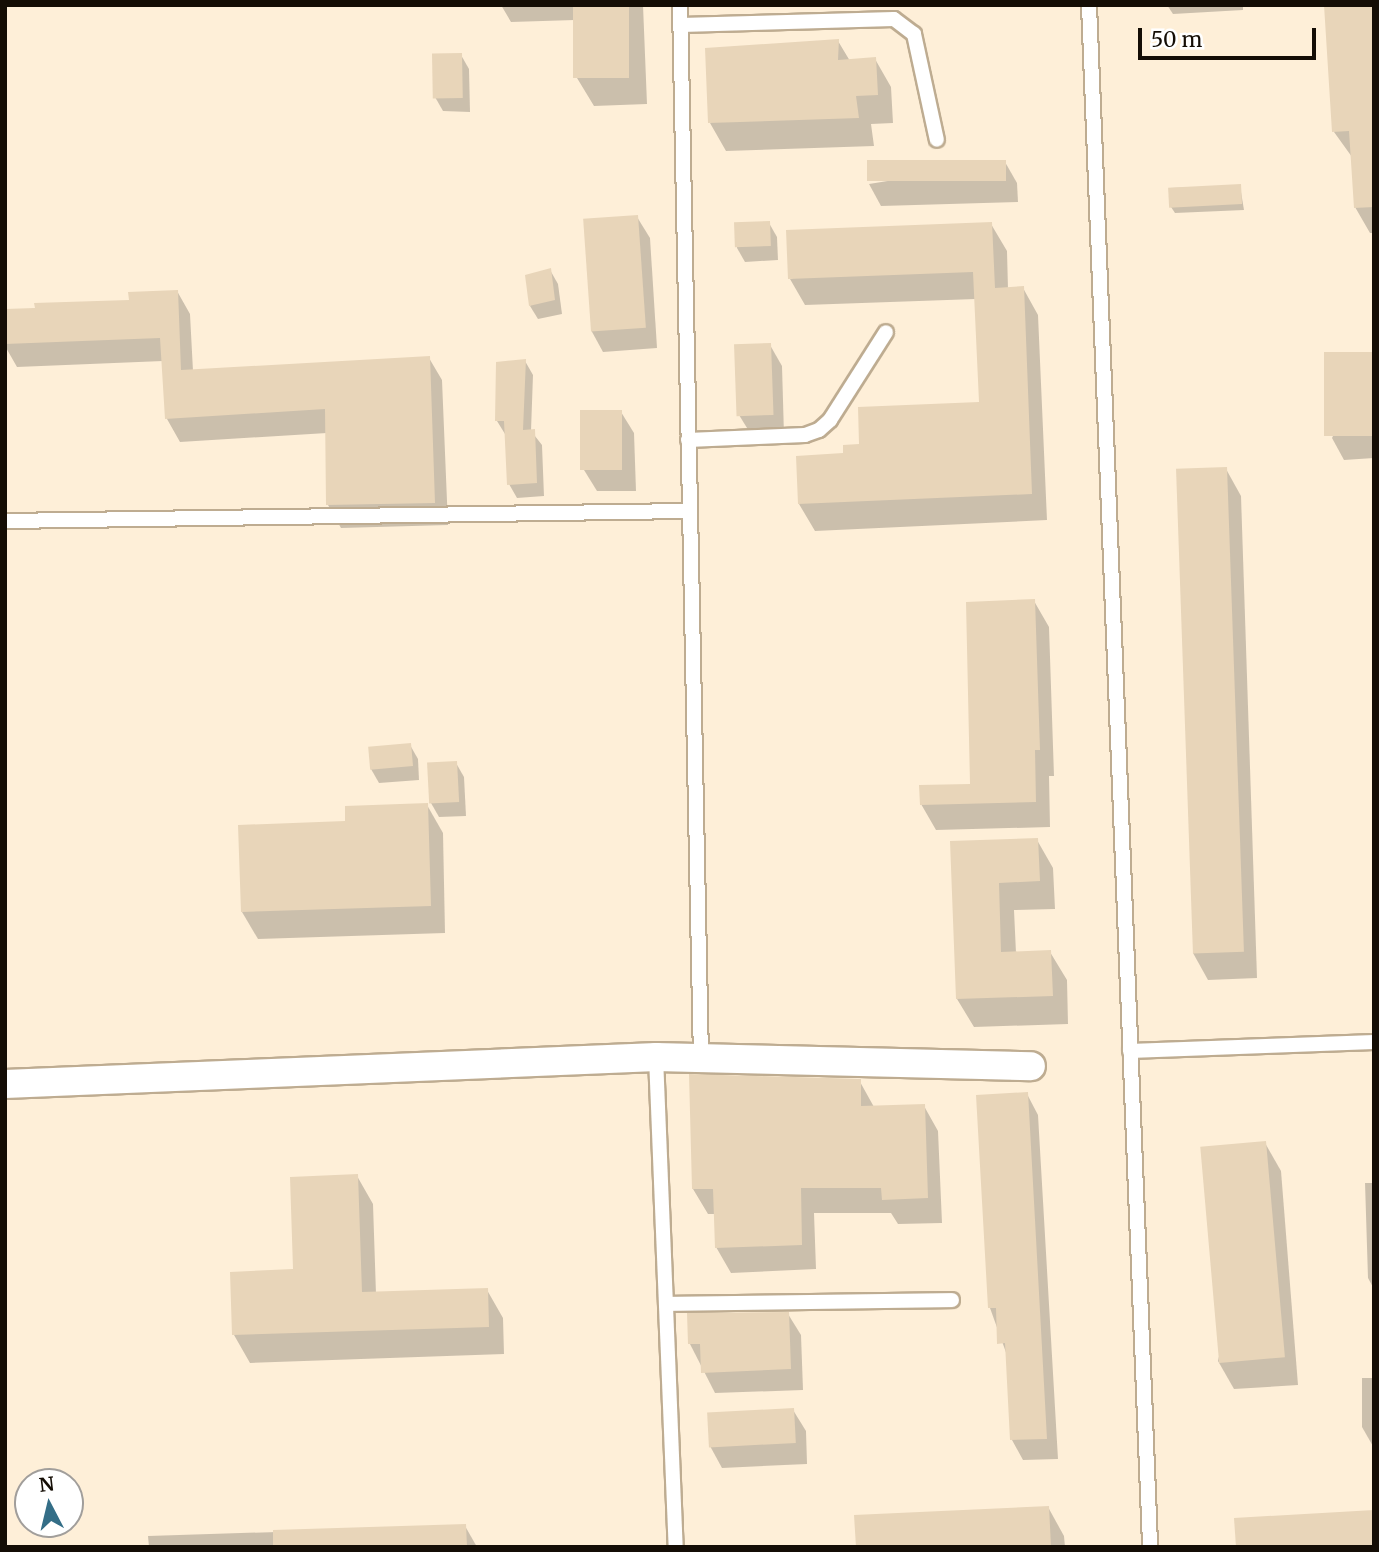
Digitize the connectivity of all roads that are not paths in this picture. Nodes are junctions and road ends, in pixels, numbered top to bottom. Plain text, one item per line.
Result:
1 (680, 5) edge
2 (1089, 5) edge
3 (681, 25) junction
4 (937, 140) dead end
5 (886, 332) dead end
6 (688, 440) junction
7 (690, 511) junction
8 (5, 520) edge
9 (1374, 1042) edge
10 (1130, 1051) junction
11 (656, 1057) junction
12 (701, 1058) junction
13 (1031, 1066) dead end
14 (5, 1084) edge
15 (952, 1300) dead end
16 (668, 1304) junction
17 (676, 1547) edge
18 (1150, 1547) edge

1 - 3 lane
2 - 10 lane
3 - 4 lane
3 - 6 lane
5 - 6 lane
6 - 7 lane
7 - 8 lane
7 - 12 lane
9 - 10 lane
10 - 18 lane
11 - 12 street
11 - 14 street
11 - 16 lane
12 - 13 street
15 - 16 lane
16 - 17 lane

